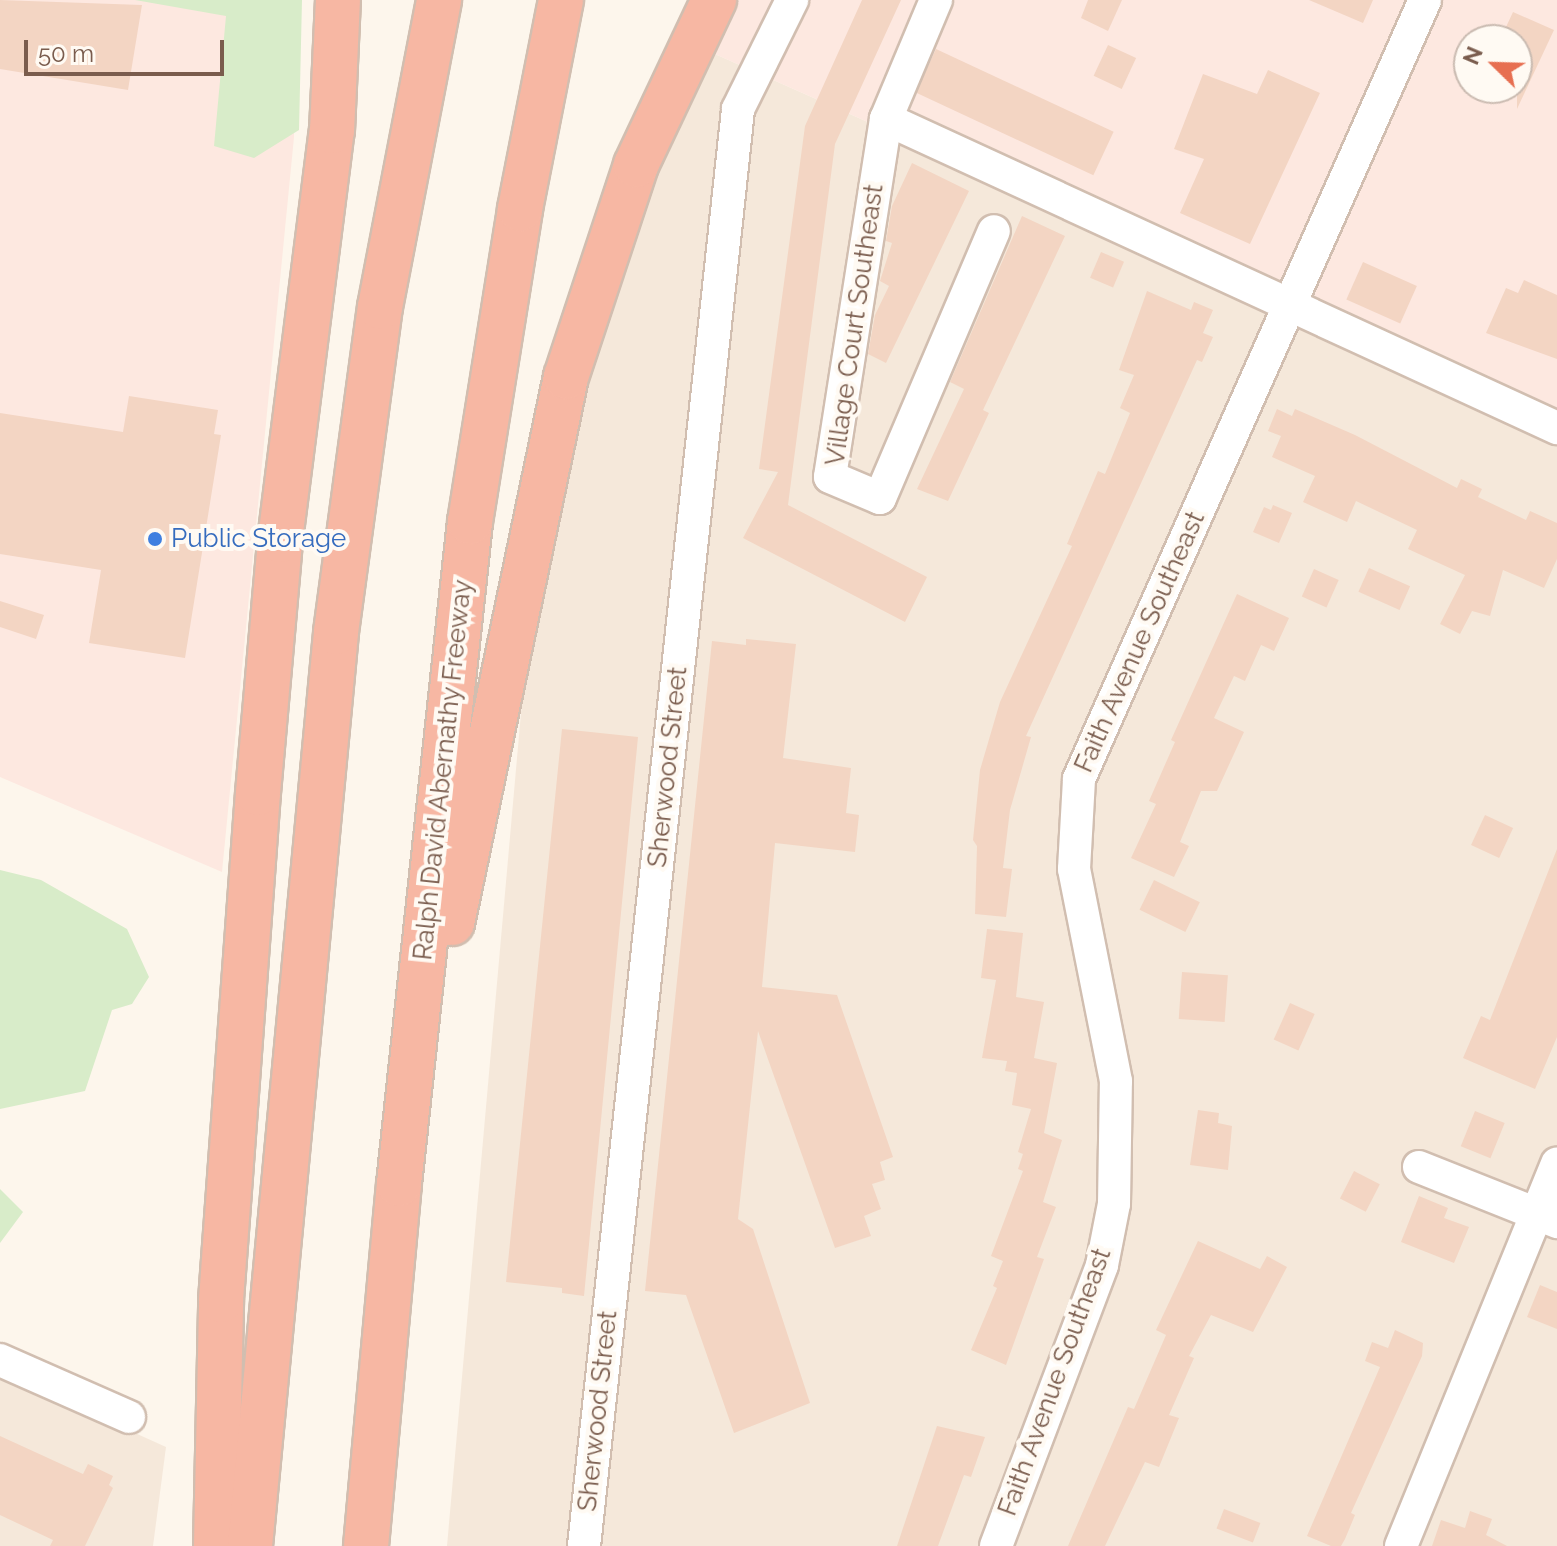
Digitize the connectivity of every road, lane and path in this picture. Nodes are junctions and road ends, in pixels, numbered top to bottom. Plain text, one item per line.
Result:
1 (338, 0) edge
2 (439, 0) edge
3 (561, 0) edge
4 (714, 0) edge
5 (792, 0) edge
6 (936, 0) edge
7 (1425, 0) edge
8 (886, 119) junction
9 (994, 231) dead end
10 (1290, 306) junction
11 (1557, 428) edge
12 (1557, 1164) edge
13 (1419, 1167) dead end
14 (399, 1184) junction
15 (1547, 1218) edge
16 (0, 1360) edge
17 (129, 1417) dead end
18 (216, 1546) edge
19 (250, 1546) edge
20 (366, 1546) edge
21 (584, 1546) edge
22 (996, 1546) edge
23 (1401, 1546) edge

1 - 18 highway
2 - 19 highway
3 - 14 highway, Ralph David Abernathy Freeway
4 - 14 highway
5 - 21 street, Sherwood Street
6 - 8 street, Village Court Southeast
7 - 10 street, Faith Avenue Southeast
8 - 9 street, Village Court Southeast
8 - 10 street
10 - 11 street
10 - 22 street, Faith Avenue Southeast
12 - 15 street
13 - 15 street
14 - 20 highway, Ralph David Abernathy Freeway
15 - 23 street
16 - 17 street

